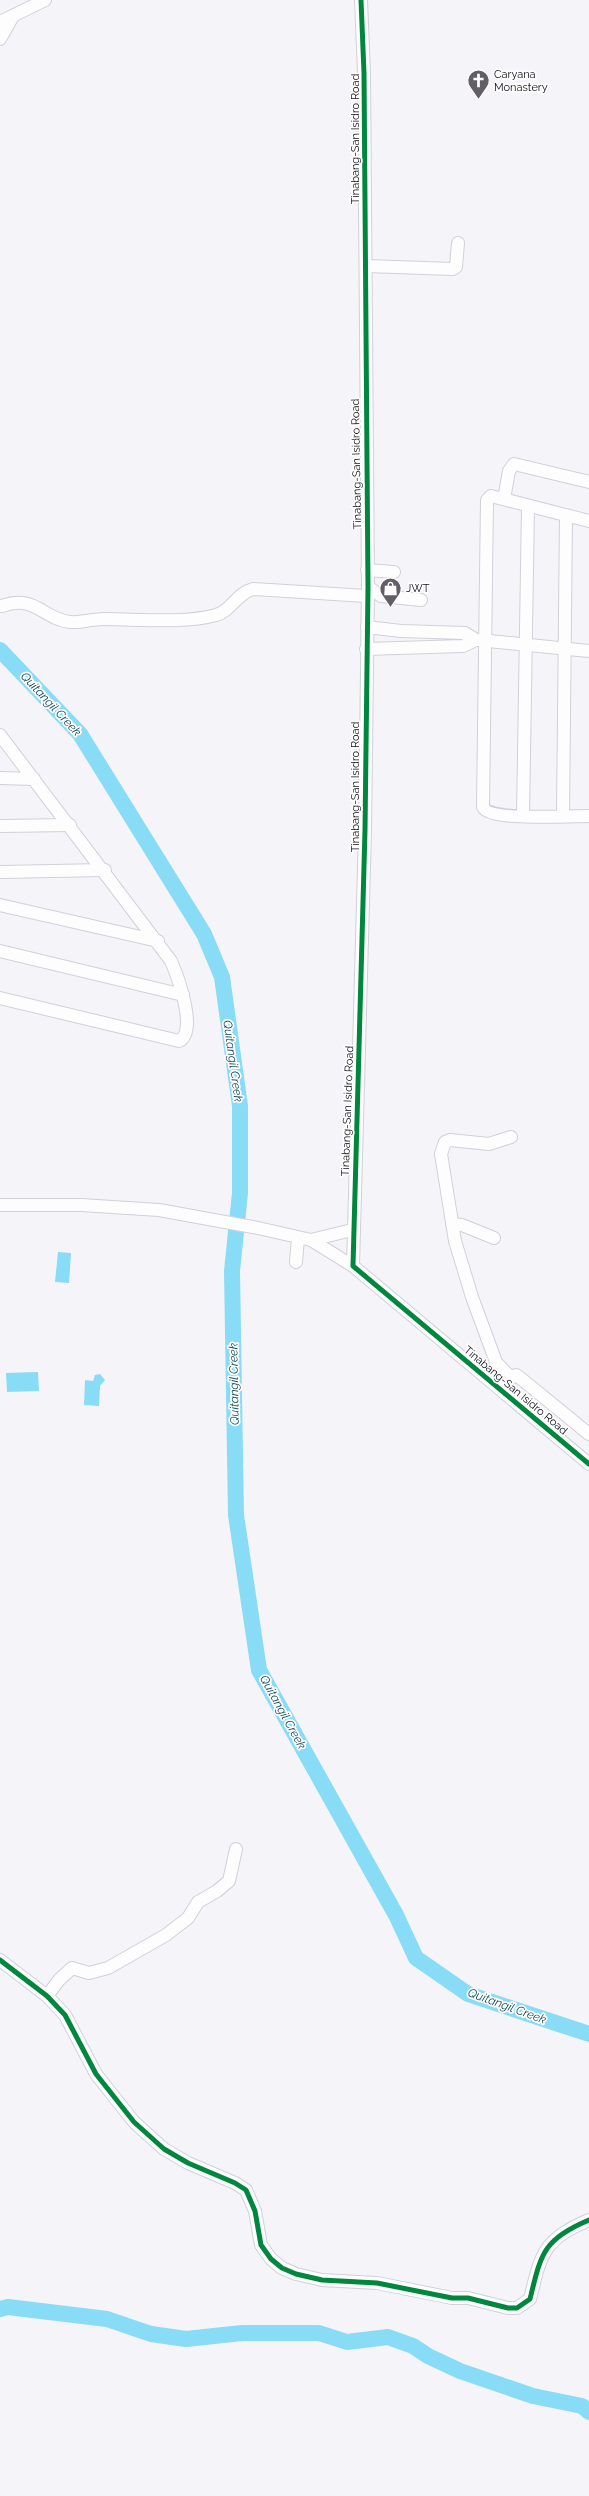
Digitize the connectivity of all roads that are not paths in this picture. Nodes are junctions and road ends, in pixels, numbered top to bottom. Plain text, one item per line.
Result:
1 (45, 0) edge
2 (361, 0) edge
3 (13, 16) junction
4 (0, 22) edge
5 (0, 39) edge
6 (458, 243) dead end
7 (366, 266) junction
8 (589, 482) edge
9 (504, 499) junction
10 (528, 507) junction
11 (566, 515) junction
12 (589, 521) edge
13 (367, 570) junction
14 (394, 572) dead end
15 (367, 592) junction
16 (421, 600) dead end
17 (2, 606) dead end
18 (367, 627) junction
19 (481, 640) junction
20 (525, 643) junction
21 (564, 648) junction
22 (366, 649) junction
23 (589, 652) edge
24 (0, 735) edge
25 (0, 778) edge
26 (34, 778) junction
27 (523, 816) junction
28 (563, 816) junction
29 (589, 816) edge
30 (70, 824) junction
31 (0, 826) edge
32 (105, 870) junction
33 (0, 872) edge
34 (0, 904) edge
35 (158, 941) junction
36 (0, 951) edge
37 (183, 995) junction
38 (0, 998) edge
39 (511, 1137) dead end
40 (0, 1205) edge
41 (452, 1224) junction
42 (352, 1230) junction
43 (298, 1238) junction
44 (494, 1238) dead end
45 (311, 1240) junction
46 (296, 1262) dead end
47 (353, 1266) junction
48 (510, 1377) junction
49 (498, 1388) junction
50 (589, 1434) edge
51 (589, 1464) edge
52 (236, 1849) dead end
53 (0, 1960) edge
54 (47, 1996) junction
55 (589, 2220) edge

1 - 3 street
2 - 7 street, Tinabang-San Isidro Road
3 - 4 street
3 - 5 street
6 - 7 street
7 - 13 street, Tinabang-San Isidro Road
8 - 9 street
9 - 10 street
9 - 19 street
10 - 11 street
10 - 20 street
11 - 12 street
11 - 21 street
13 - 14 street
13 - 15 street, Tinabang-San Isidro Road
15 - 16 street
15 - 17 street
15 - 18 street, Tinabang-San Isidro Road
18 - 19 street
18 - 22 street, Tinabang-San Isidro Road
19 - 20 street
19 - 22 street
19 - 27 street
20 - 21 street
20 - 27 street
21 - 23 street
21 - 28 street
22 - 42 street, Tinabang-San Isidro Road
24 - 26 street
25 - 26 street
26 - 30 street
27 - 28 street
28 - 29 street
30 - 31 street
30 - 32 street
32 - 33 street
32 - 35 street
34 - 35 street
35 - 37 street
36 - 37 street
37 - 38 street
39 - 41 street
40 - 43 street
41 - 44 street
41 - 48 street
42 - 45 street
42 - 47 street, Tinabang-San Isidro Road
43 - 45 street
43 - 46 street
45 - 47 street
47 - 49 street, Tinabang-San Isidro Road
48 - 49 street
48 - 50 street
49 - 51 street, Tinabang-San Isidro Road
52 - 54 street
53 - 54 street
54 - 55 street

